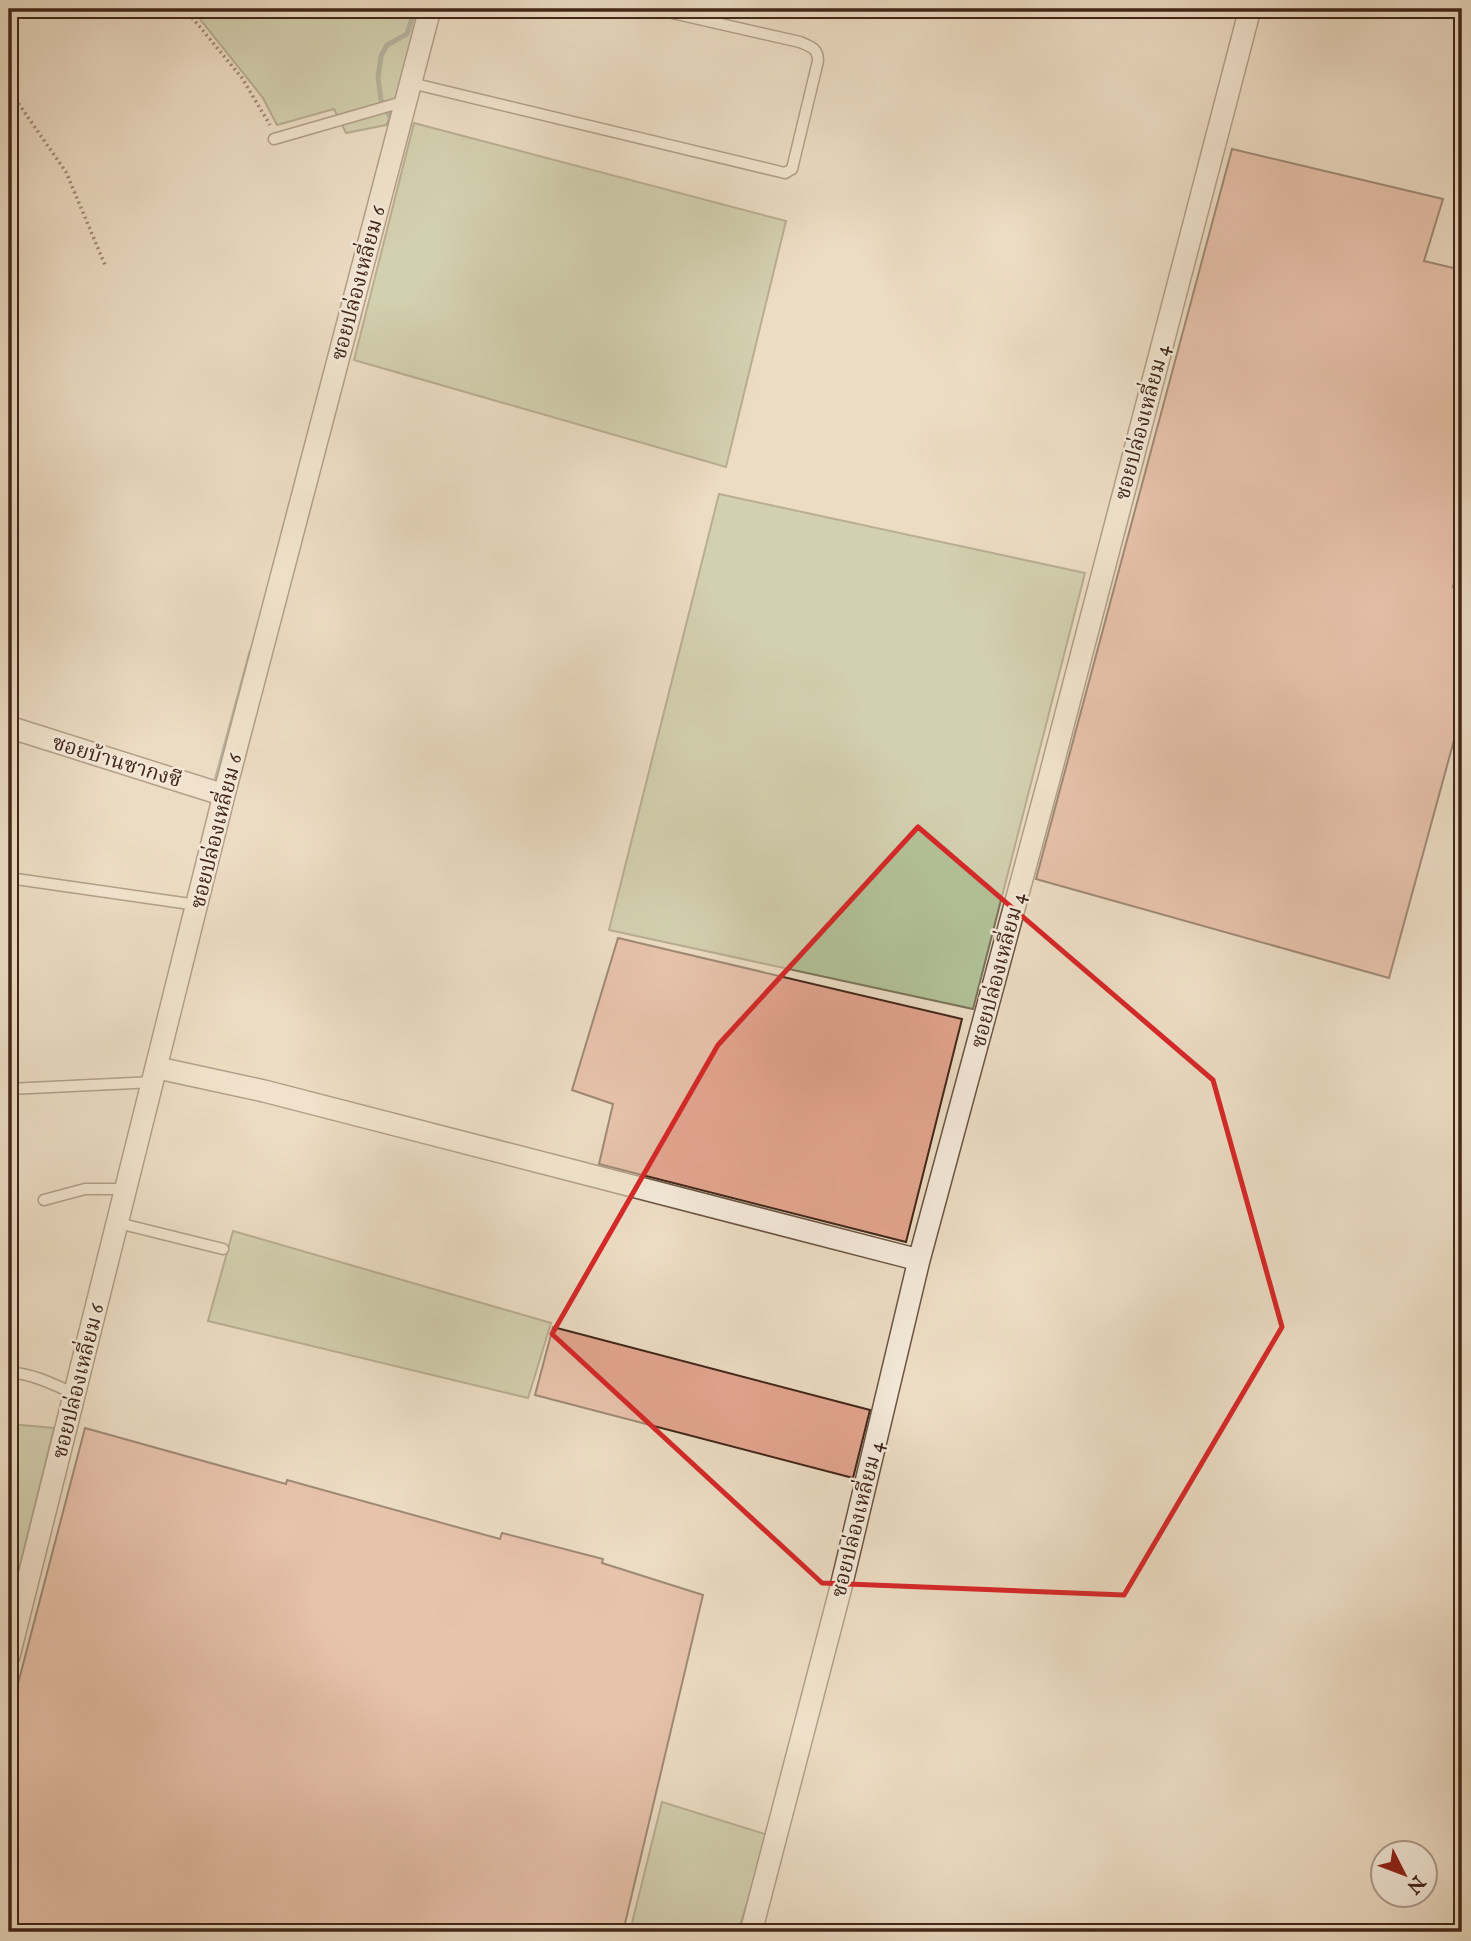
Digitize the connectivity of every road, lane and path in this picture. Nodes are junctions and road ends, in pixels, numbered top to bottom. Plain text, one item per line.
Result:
1 (185, 9) edge
2 (430, 9) edge
3 (655, 9) edge
4 (1250, 9) edge
5 (9, 90) edge
6 (409, 92) junction
7 (278, 138) joint
8 (105, 265) dead end
9 (9, 727) edge
10 (224, 795) junction
11 (9, 878) edge
12 (197, 905) junction
13 (156, 1075) junction
14 (9, 1089) edge
15 (127, 1189) junction
16 (44, 1200) dead end
17 (118, 1223) junction
18 (223, 1249) dead end
19 (919, 1260) junction
20 (9, 1372) edge
21 (75, 1394) junction
22 (10, 1646) edge
23 (751, 1932) edge

1 - 7 path
2 - 6 street, ซอยปล่องเหลี่ยม 6
3 - 6 lane
4 - 19 street, ซอยปล่องเหลี่ยม 4
5 - 8 path
6 - 7 lane
6 - 10 street, ซอยปล่องเหลี่ยม 6
9 - 10 street, ซอยบ้านซากงซี
10 - 12 street, ซอยปล่องเหลี่ยม 6
11 - 12 lane
12 - 13 street, ซอยปล่องเหลี่ยม 6
13 - 14 lane
13 - 15 street, ซอยปล่องเหลี่ยม 6
13 - 19 street
15 - 16 lane
15 - 17 street, ซอยปล่องเหลี่ยม 6
17 - 18 lane
17 - 21 street, ซอยปล่องเหลี่ยม 6
19 - 23 street, ซอยปล่องเหลี่ยม 4
20 - 21 lane
21 - 22 street, ซอยปล่องเหลี่ยม 6

